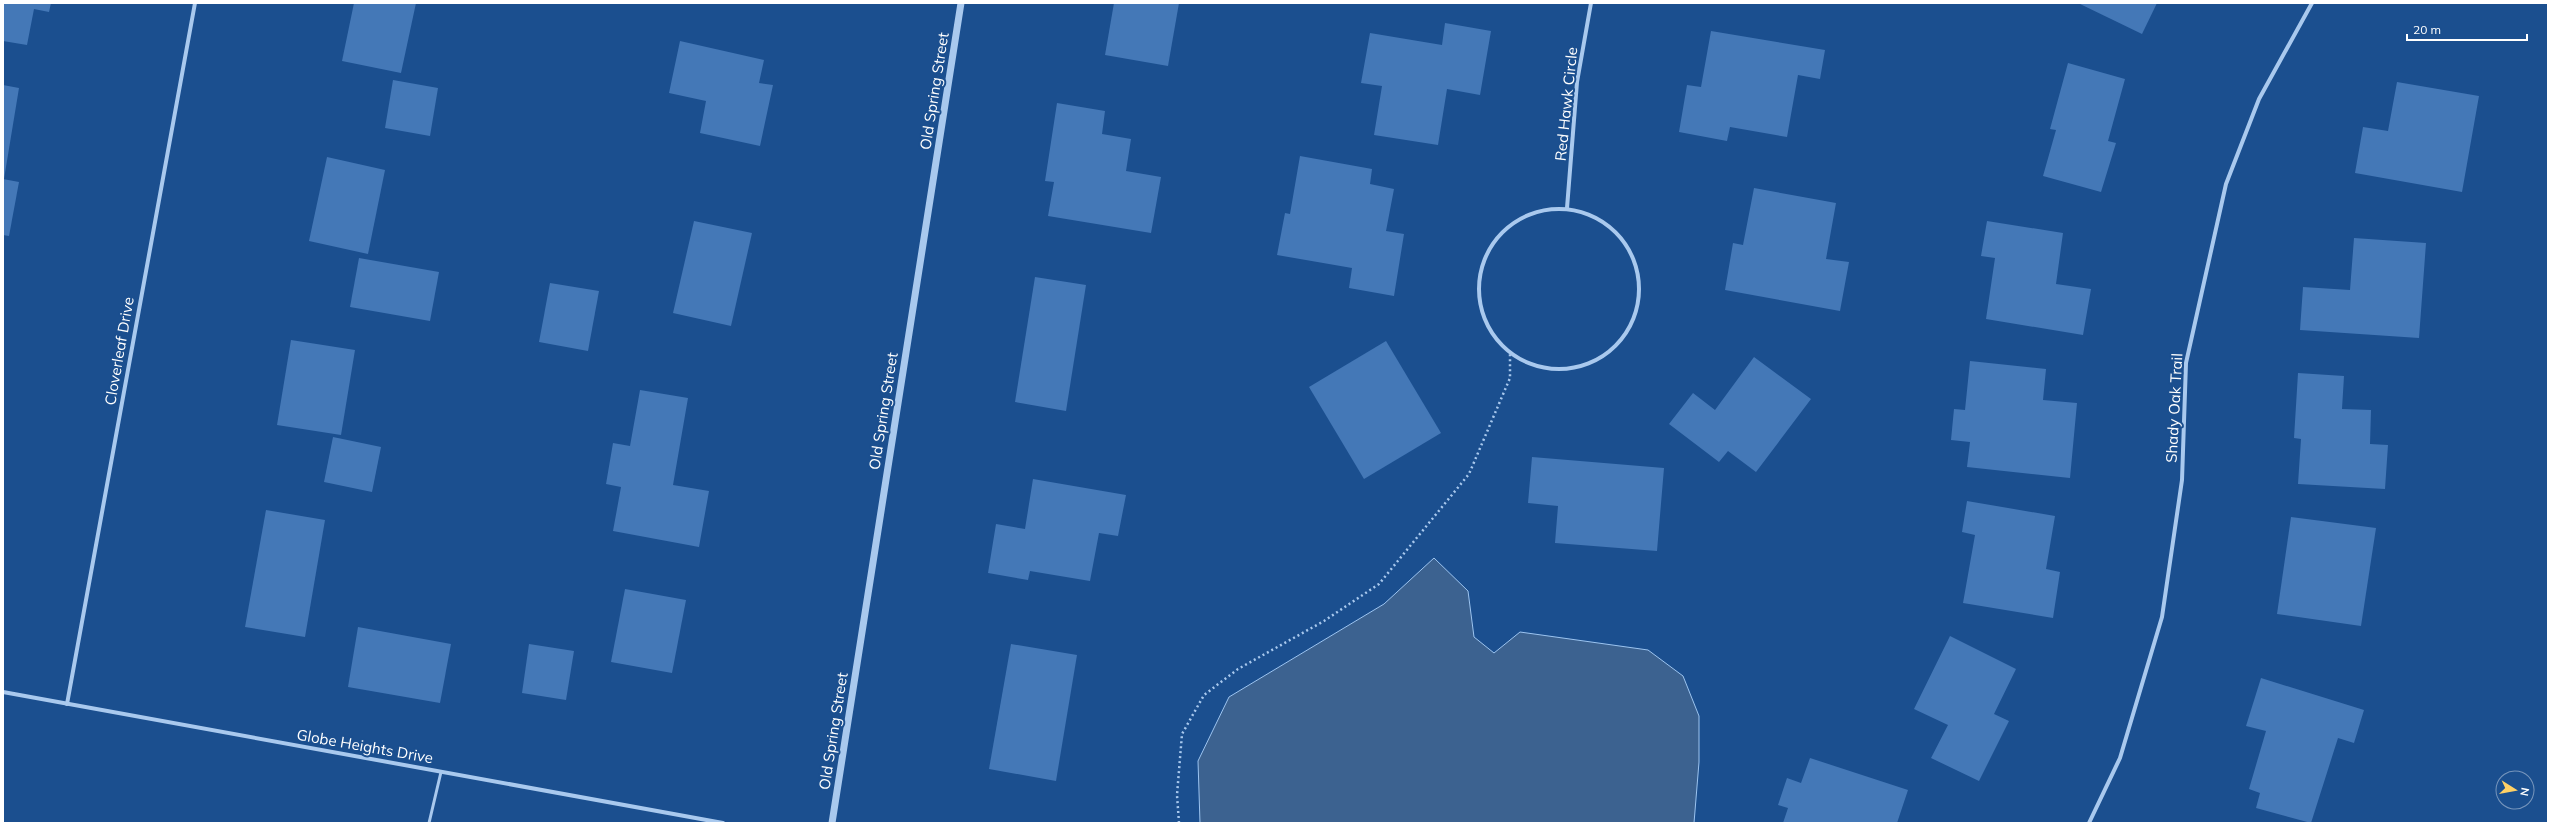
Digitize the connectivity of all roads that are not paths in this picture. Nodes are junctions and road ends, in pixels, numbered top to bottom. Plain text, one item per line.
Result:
1 (195, 3) edge
2 (961, 3) edge
3 (1591, 3) edge
4 (2312, 3) edge
5 (1567, 208) junction
6 (3, 692) edge
7 (67, 704) junction
8 (441, 772) junction
9 (429, 823) edge
10 (723, 823) edge
11 (832, 823) edge
12 (2089, 823) edge

1 - 7 street, Cloverleaf Drive
2 - 11 street, Old Spring Street
3 - 5 street, Red Hawk Circle
4 - 12 street, Shady Oak Trail
5 - 5 street
6 - 7 street, Globe Heights Drive
7 - 8 street, Globe Heights Drive
8 - 9 lane
8 - 10 street, Globe Heights Drive

